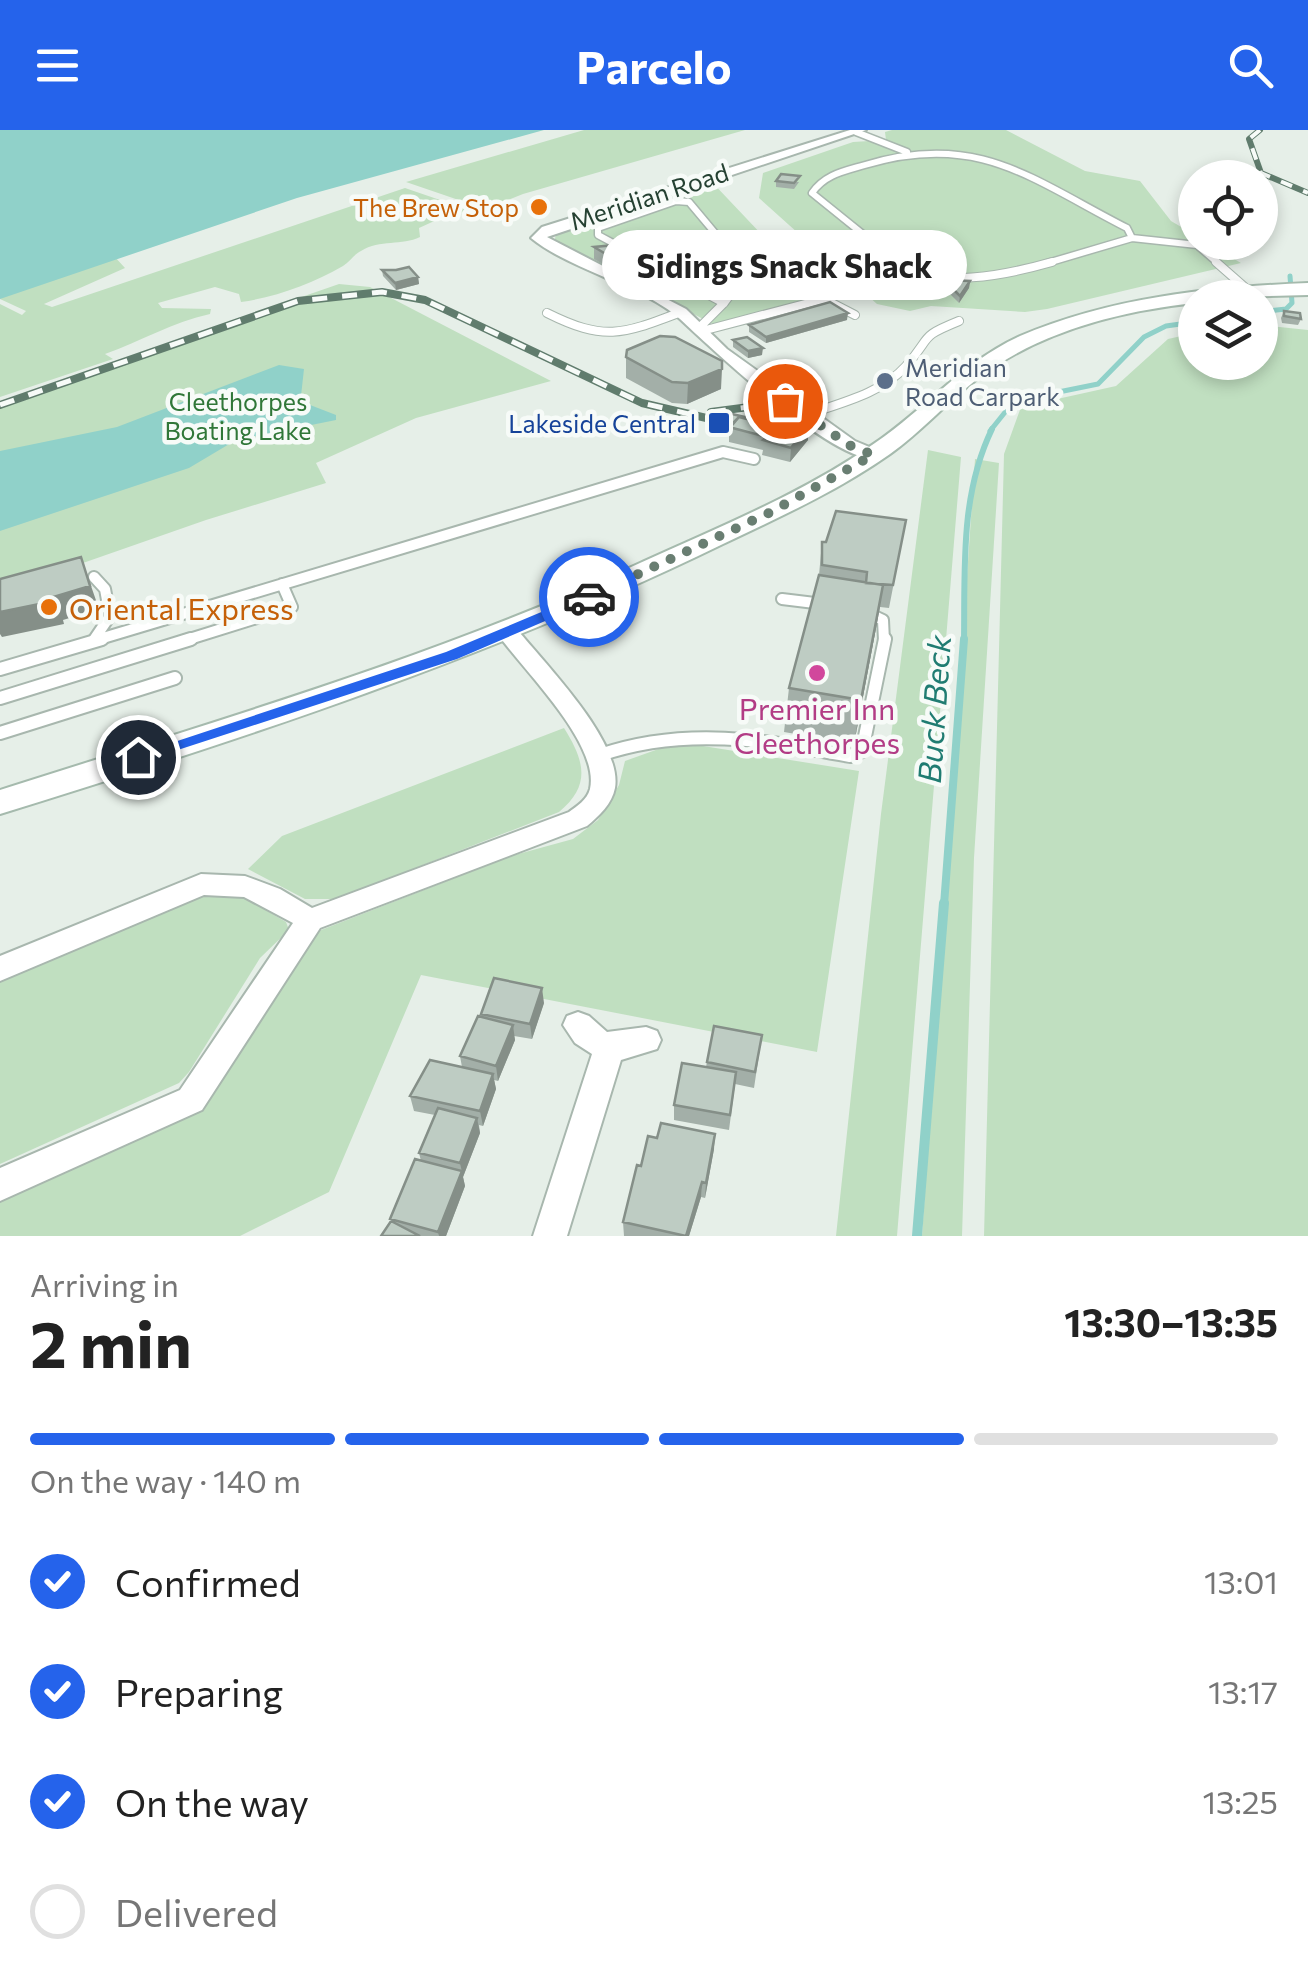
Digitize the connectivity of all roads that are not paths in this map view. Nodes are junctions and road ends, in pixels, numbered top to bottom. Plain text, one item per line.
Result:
1 (859, 131) edge
2 (907, 152) junction
3 (1132, 238) junction
4 (1237, 280) edge
5 (1178, 302) edge
6 (724, 303) junction
7 (681, 312) junction
8 (546, 313) dead end
9 (855, 315) dead end
10 (959, 321) dead end
11 (700, 330) junction
12 (806, 415) junction
13 (873, 455) junction
14 (754, 459) dead end
15 (94, 578) dead end
16 (282, 584) junction
17 (782, 599) dead end
18 (844, 607) edge
19 (858, 609) edge
20 (508, 633) junction
21 (93, 641) junction
22 (0, 669) edge
23 (175, 678) dead end
24 (0, 698) edge
25 (0, 733) edge
26 (600, 755) junction
27 (0, 802) edge
28 (310, 920) junction
29 (0, 969) edge
30 (578, 1025) dead end
31 (646, 1040) dead end
32 (608, 1048) junction
33 (0, 1185) edge
34 (550, 1236) edge

1 - 2 lane
1 - 7 street, Meridian Road
2 - 3 lane
2 - 3 lane
3 - 4 lane
5 - 13 street
6 - 6 lane
6 - 11 lane
7 - 8 lane
7 - 11 street, Meridian Road
9 - 11 lane
10 - 12 lane
11 - 12 street, Meridian Road
12 - 13 street, Meridian Road
13 - 20 street
14 - 16 lane
15 - 21 lane
16 - 21 lane
16 - 24 lane
17 - 18 lane
19 - 26 lane
20 - 26 street
20 - 27 street
21 - 22 lane
23 - 25 lane
26 - 28 street
28 - 29 street
28 - 33 street
30 - 32 street
31 - 32 street
32 - 34 street

